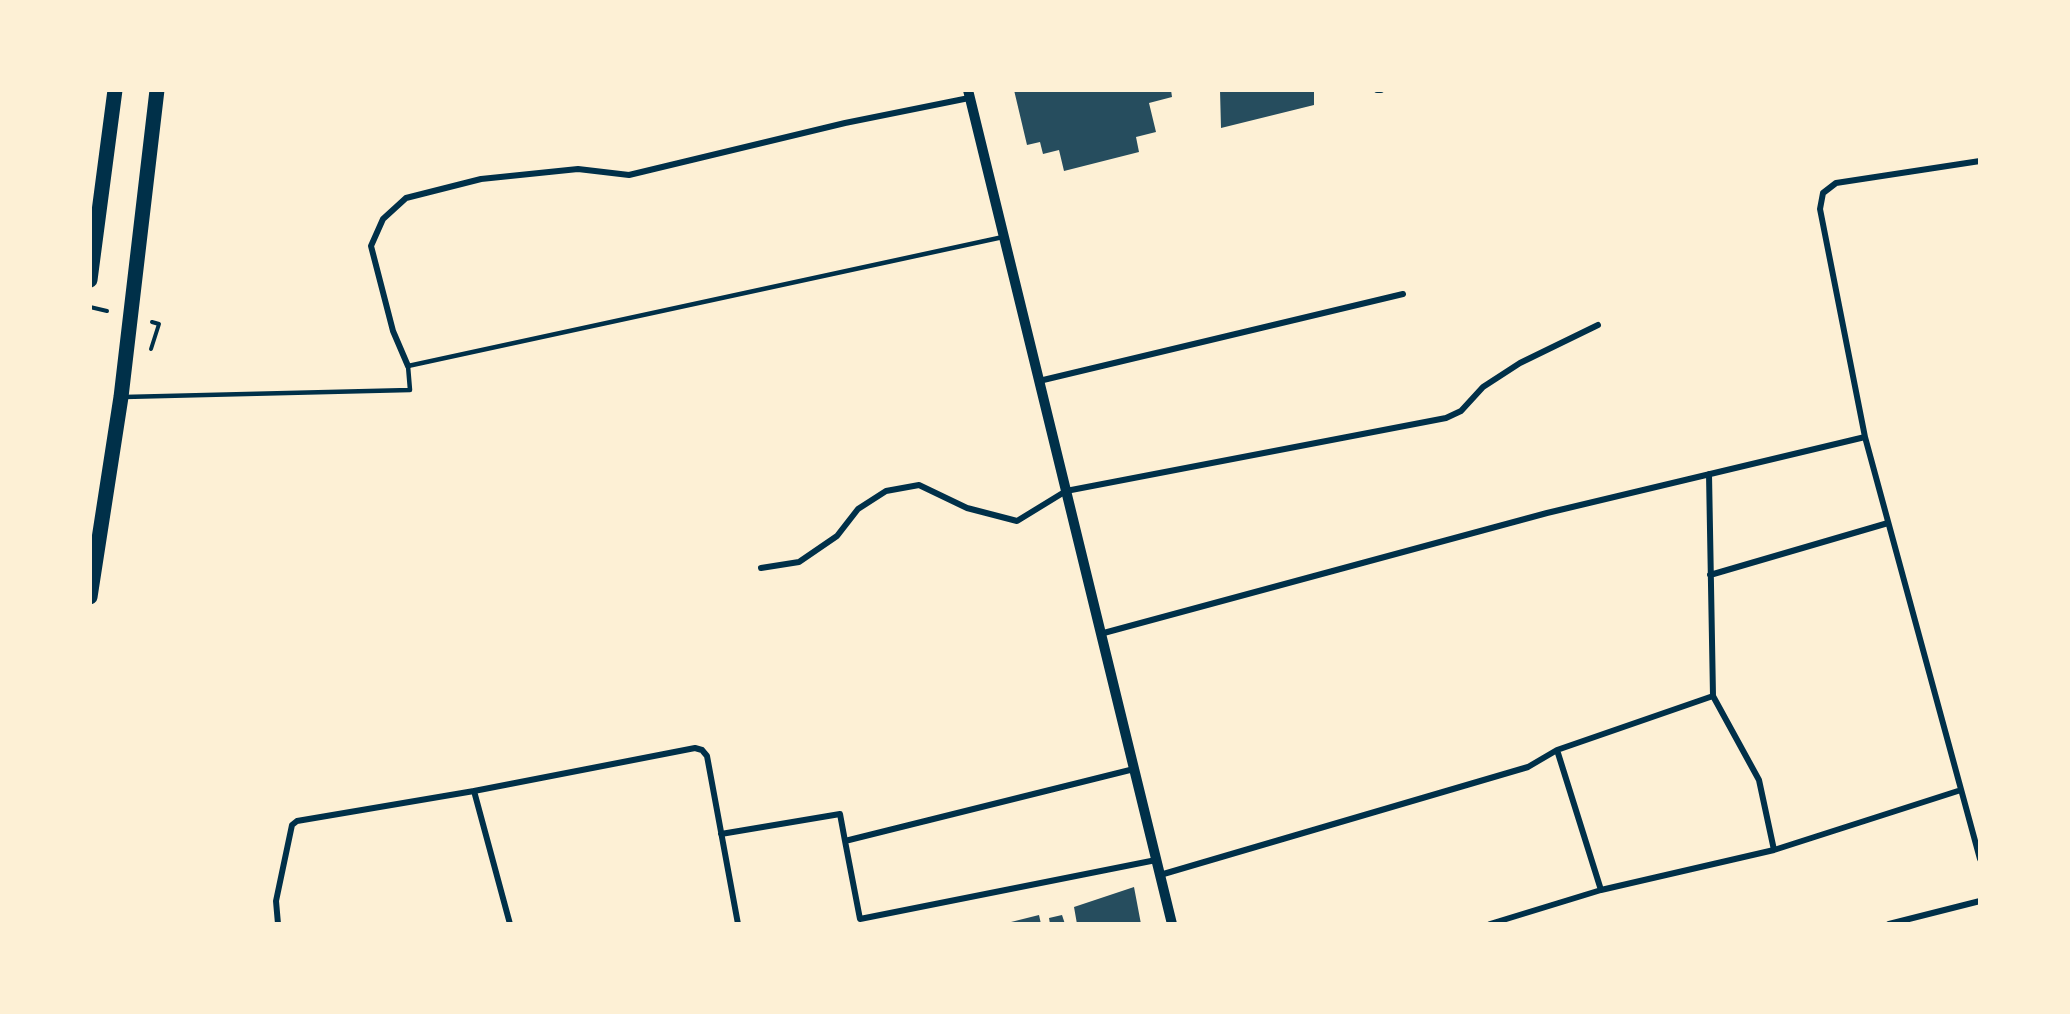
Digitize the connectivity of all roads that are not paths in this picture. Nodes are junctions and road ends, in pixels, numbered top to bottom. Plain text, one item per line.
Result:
1 (115, 90) edge
2 (157, 90) edge
3 (968, 94) edge
4 (1980, 161) edge
5 (1003, 237) junction
6 (90, 280) edge
7 (1403, 294) dead end
8 (1598, 325) dead end
9 (408, 366) junction
10 (1038, 381) junction
11 (121, 397) junction
12 (1865, 437) junction
13 (1709, 474) junction
14 (1066, 491) junction
15 (1888, 523) junction
16 (761, 568) dead end
17 (1710, 575) junction
18 (90, 597) edge
19 (1100, 633) junction
20 (1713, 696) junction
21 (1557, 750) junction
22 (1134, 769) junction
23 (1961, 790) junction
24 (474, 791) junction
25 (721, 834) junction
26 (845, 841) junction
27 (1774, 849) junction
28 (1980, 859) edge
29 (1156, 860) junction
30 (1160, 875) junction
31 (1601, 890) junction
32 (1980, 901) edge
33 (278, 924) edge
34 (510, 924) edge
35 (738, 924) edge
36 (1172, 924) edge
37 (1490, 924) edge
38 (1889, 924) edge

1 - 6 main road
2 - 11 main road
3 - 5 street
3 - 9 street
4 - 12 street
5 - 9 lane
5 - 10 street
7 - 10 street
8 - 14 street
9 - 11 lane
10 - 14 street
11 - 18 main road
12 - 13 street
12 - 15 street
13 - 17 street
13 - 19 street
14 - 16 street
14 - 19 street
15 - 17 street
15 - 23 street
17 - 20 street
19 - 22 street
20 - 21 street
20 - 27 street
21 - 30 street
21 - 31 street
22 - 26 street
22 - 29 street
23 - 27 street
23 - 28 street
24 - 25 street
24 - 33 street
24 - 34 street
25 - 26 street
25 - 35 street
26 - 29 street
27 - 31 street
29 - 30 street
30 - 36 street
31 - 37 street
32 - 38 street

